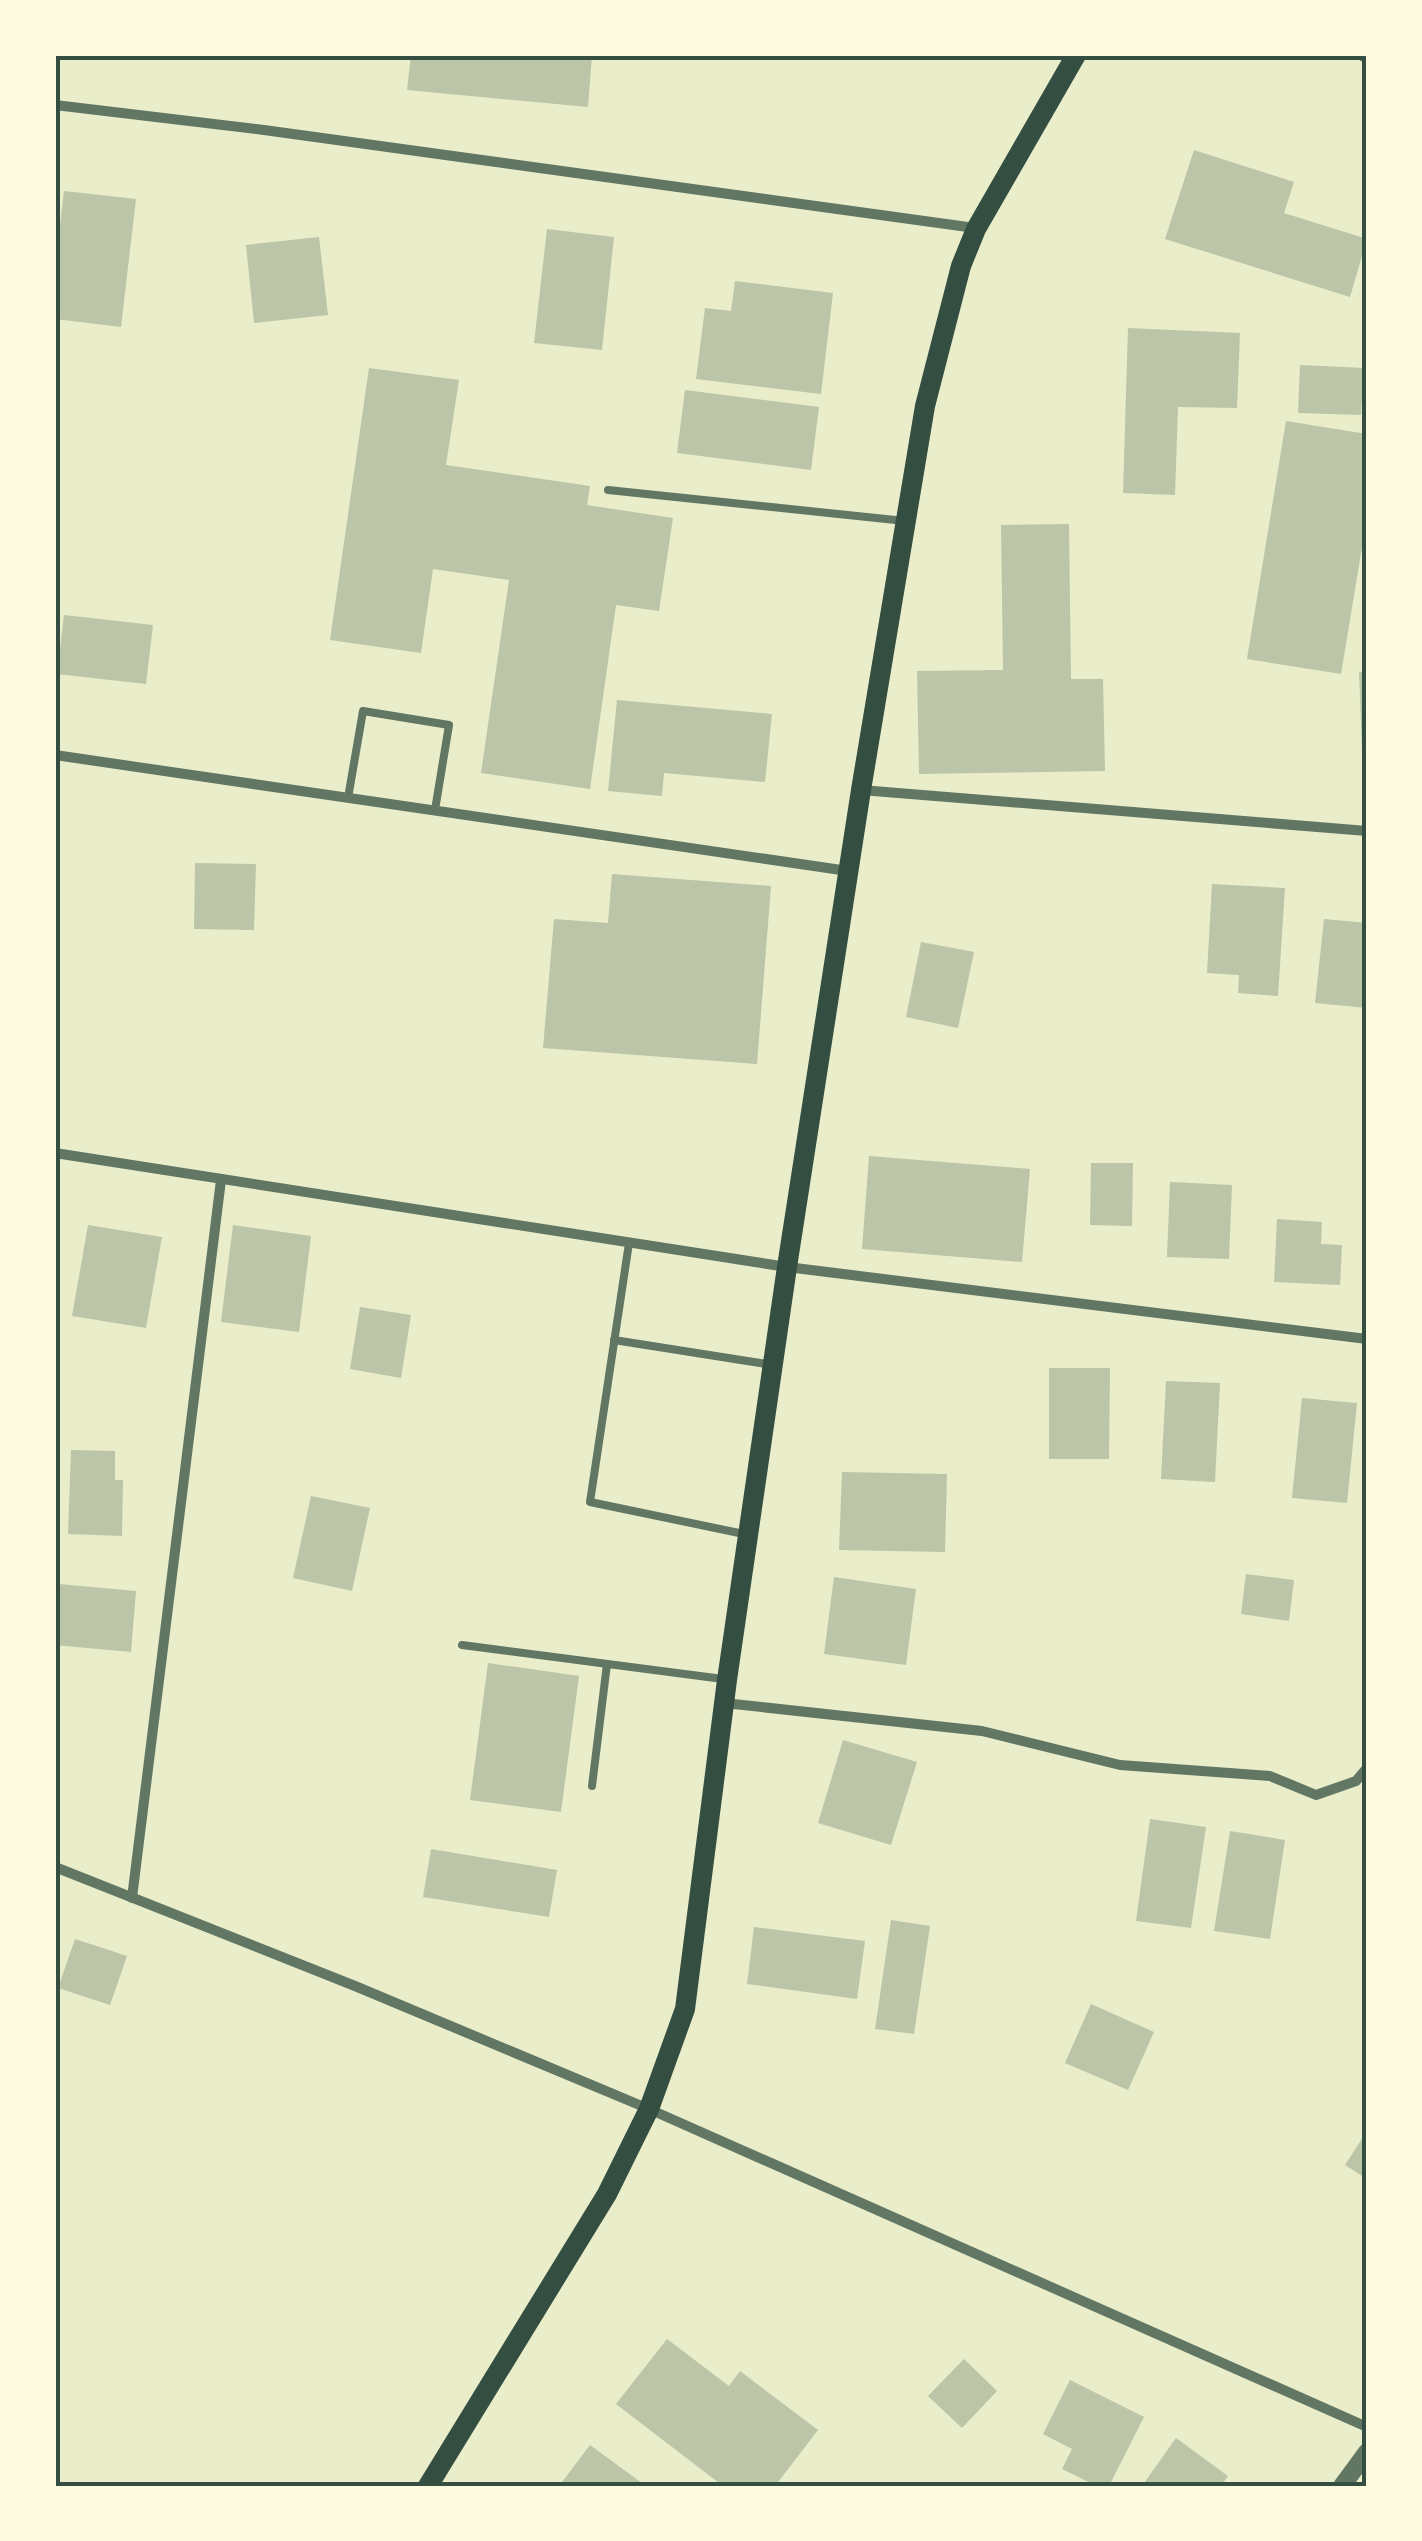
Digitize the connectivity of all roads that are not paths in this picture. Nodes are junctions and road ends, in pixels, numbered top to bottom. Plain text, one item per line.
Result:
1 (1076, 55) edge
2 (55, 104) edge
3 (976, 228) junction
4 (608, 490) dead end
5 (905, 521) junction
6 (55, 754) edge
7 (861, 790) junction
8 (348, 798) junction
9 (435, 810) junction
10 (1367, 831) edge
11 (848, 871) junction
12 (55, 1153) edge
13 (220, 1180) junction
14 (629, 1242) junction
15 (787, 1267) junction
16 (1367, 1339) edge
17 (614, 1340) junction
18 (773, 1365) junction
19 (748, 1535) junction
20 (462, 1645) dead end
21 (607, 1664) junction
22 (727, 1680) junction
23 (724, 1704) junction
24 (1367, 1768) edge
25 (592, 1786) dead end
26 (56, 1869) edge
27 (132, 1898) junction
28 (650, 2109) junction
29 (1367, 2427) edge
30 (1367, 2452) edge
31 (428, 2486) edge
32 (1342, 2486) edge

1 - 3 main road
2 - 3 street
3 - 5 main road
4 - 5 lane
5 - 7 main road
6 - 8 street
7 - 10 street
7 - 11 main road
8 - 9 street
8 - 9 lane
9 - 11 street
11 - 15 main road
12 - 13 street
13 - 14 street
13 - 27 street
14 - 15 street
14 - 17 lane
15 - 16 street
15 - 18 main road
17 - 18 lane
17 - 19 lane
18 - 19 main road
19 - 22 main road
20 - 21 lane
21 - 22 lane
21 - 25 lane
22 - 23 main road
23 - 24 street
23 - 28 main road
26 - 27 street
27 - 28 street
28 - 29 street
28 - 31 main road
30 - 32 street

